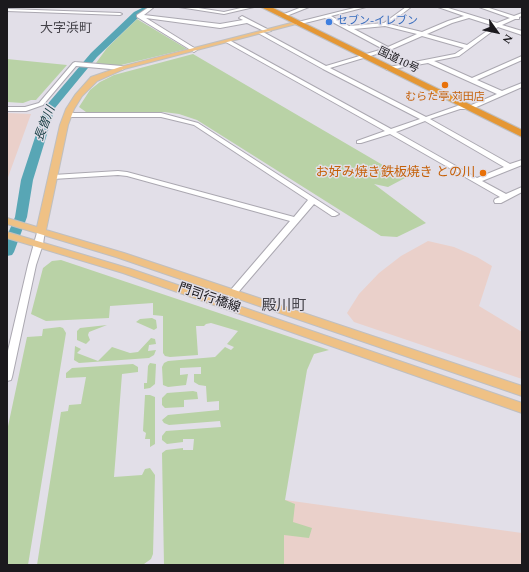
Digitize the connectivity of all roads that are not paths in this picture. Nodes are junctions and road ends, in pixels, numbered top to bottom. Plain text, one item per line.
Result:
1 (152, 7) edge
2 (181, 7) edge
3 (222, 7) edge
4 (252, 7) edge
5 (265, 7) edge
6 (270, 7) edge
7 (364, 7) edge
8 (409, 7) edge
9 (440, 7) edge
10 (481, 7) edge
11 (303, 8) edge
12 (26, 9) edge
13 (51, 9) edge
14 (7, 10) edge
15 (230, 12) junction
16 (120, 14) dead end
17 (522, 14) edge
18 (284, 15) junction
19 (139, 16) junction
20 (326, 16) junction
21 (470, 16) junction
22 (515, 18) junction
23 (522, 20) edge
24 (248, 21) junction
25 (300, 23) junction
26 (385, 24) junction
27 (498, 25) junction
28 (349, 28) junction
29 (264, 32) junction
30 (522, 33) edge
31 (422, 35) junction
32 (227, 41) junction
33 (468, 47) junction
34 (388, 49) junction
35 (194, 50) junction
36 (367, 56) junction
37 (522, 58) edge
38 (429, 61) junction
39 (122, 68) junction
40 (325, 68) junction
41 (391, 68) junction
42 (472, 80) junction
43 (522, 86) edge
44 (503, 94) junction
45 (472, 108) junction
46 (7, 109) edge
47 (68, 115) junction
48 (425, 119) junction
49 (390, 131) junction
50 (522, 131) edge
51 (522, 134) edge
52 (359, 142) dead end
53 (522, 162) edge
54 (509, 167) junction
55 (54, 177) junction
56 (476, 181) junction
57 (522, 189) edge
58 (313, 200) junction
59 (335, 214) dead end
60 (295, 220) junction
61 (7, 221) edge
62 (40, 231) junction
63 (7, 235) edge
64 (39, 244) junction
65 (232, 294) junction
66 (7, 377) edge
67 (522, 391) edge
68 (522, 408) edge

1 - 19 street
2 - 15 street
3 - 15 street
4 - 15 street
5 - 18 highway, 国道10号
6 - 18 highway, 国道10号
7 - 20 street
8 - 26 street
9 - 21 street
10 - 22 street
11 - 18 street
12 - 13 street
12 - 14 street
13 - 16 street
15 - 24 street
17 - 22 street
18 - 25 highway, 国道10号
19 - 24 street
19 - 35 street
20 - 25 street
20 - 28 street
21 - 27 street
21 - 31 street
22 - 23 street
22 - 27 street
24 - 29 street
25 - 29 main road
25 - 36 highway, 国道10号
26 - 28 street
26 - 31 street
27 - 30 street
27 - 33 street
28 - 34 street
29 - 32 main road
29 - 40 street
31 - 33 street
31 - 34 street
32 - 35 main road
32 - 49 street
33 - 38 street
34 - 36 street
35 - 39 main road
36 - 40 street
36 - 41 highway, 国道10号
37 - 42 street
38 - 41 street
38 - 42 street
39 - 46 street
39 - 47 main road
40 - 48 street
41 - 45 highway, 国道10号
42 - 44 street
43 - 44 street
44 - 45 street
45 - 48 street
45 - 50 highway, 国道10号
45 - 51 highway, 国道10号
47 - 55 main road
47 - 58 street
48 - 49 street
48 - 54 street
49 - 52 street
49 - 56 street
53 - 54 street
54 - 56 street
55 - 60 street
55 - 62 main road
56 - 57 street
58 - 59 street
58 - 60 street
60 - 65 street
61 - 62 main road, 門司行橋線
62 - 64 street
62 - 65 main road, 門司行橋線
63 - 64 main road, 門司行橋線
64 - 66 street
64 - 68 main road, 門司行橋線
65 - 67 main road, 門司行橋線

